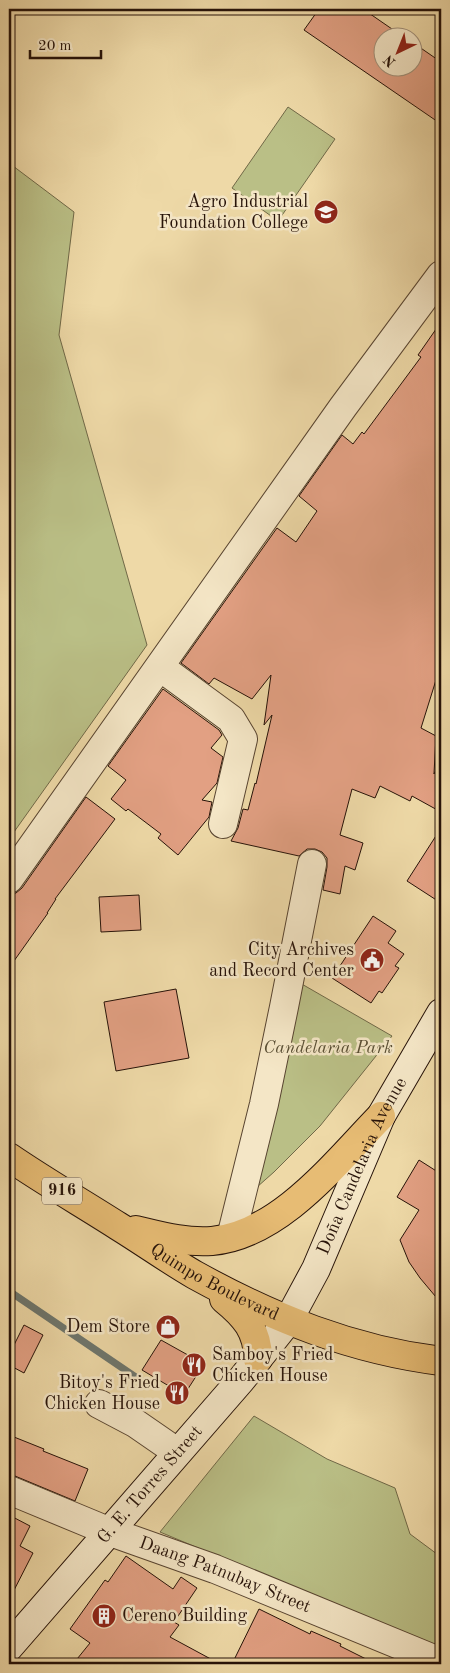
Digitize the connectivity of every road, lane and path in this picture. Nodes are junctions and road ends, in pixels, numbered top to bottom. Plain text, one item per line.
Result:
1 (441, 275) edge
2 (160, 667) junction
3 (223, 824) dead end
4 (312, 864) dead end
5 (9, 879) edge
6 (441, 1013) edge
7 (381, 1116) junction
8 (9, 1157) edge
9 (116, 1224) junction
10 (230, 1237) junction
11 (194, 1274) junction
12 (288, 1321) junction
13 (258, 1359) junction
14 (441, 1361) edge
15 (99, 1404) dead end
16 (177, 1452) junction
17 (9, 1490) edge
18 (108, 1531) junction
19 (9, 1647) edge
20 (441, 1662) edge

1 - 2 street
2 - 3 street
2 - 5 street
4 - 10 street
6 - 7 street, Doña Candelaria Avenue
7 - 10 main road
7 - 12 street, Doña Candelaria Avenue
8 - 9 main road, Quimpo Boulevard / 916
9 - 10 main road
9 - 11 main road, Quimpo Boulevard / 916
11 - 12 main road, Quimpo Boulevard / 916
11 - 13 main road
12 - 13 street, G. E. Torres Street
12 - 14 main road, Quimpo Boulevard / 916
13 - 16 street, G. E. Torres Street
15 - 16 street
16 - 18 street, G. E. Torres Street
17 - 18 street, Daang Patnubay Street
18 - 19 street, G. E. Torres Street
18 - 20 street, Daang Patnubay Street

